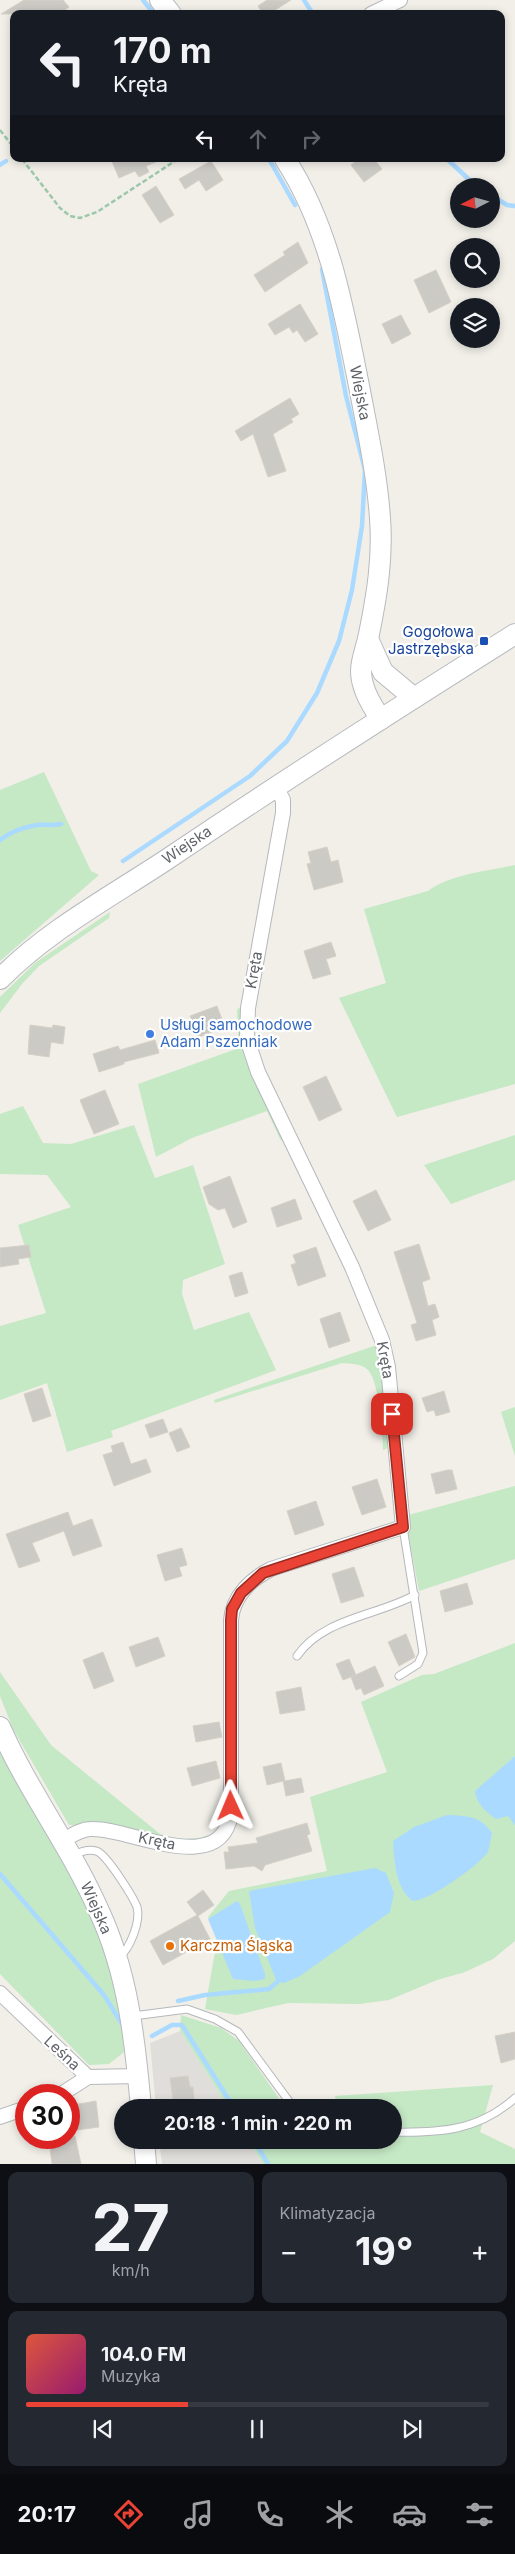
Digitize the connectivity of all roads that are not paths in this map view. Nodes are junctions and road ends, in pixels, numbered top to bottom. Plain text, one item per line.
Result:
1 (160, 0) edge
2 (400, 0) edge
3 (168, 10) edge
4 (379, 10) edge
5 (287, 162) edge
6 (515, 634) edge
7 (368, 639) junction
8 (414, 698) junction
9 (381, 719) junction
10 (276, 786) junction
11 (0, 979) edge
12 (403, 1527) junction
13 (415, 1595) junction
14 (297, 1656) dead end
15 (399, 1676) dead end
16 (0, 1727) edge
17 (67, 1849) junction
18 (117, 1959) junction
19 (0, 1992) edge
20 (131, 2016) junction
21 (88, 2076) junction
22 (138, 2076) junction
23 (76, 2084) edge
24 (515, 2098) edge
25 (140, 2099) edge
26 (287, 2099) edge
27 (15, 2112) edge
28 (0, 2117) edge
29 (402, 2132) edge
30 (145, 2149) edge
31 (146, 2164) edge

1 - 3 street
2 - 4 street
5 - 7 street, Wiejska
6 - 8 street, Wiejska
7 - 8 street
7 - 9 street, Wiejska
8 - 9 street, Wiejska
9 - 10 street, Wiejska
10 - 11 street, Wiejska
10 - 12 street, Kręta
12 - 13 lane
12 - 17 street, Kręta
13 - 14 lane
13 - 15 lane
16 - 17 street, Wiejska
17 - 18 street, Wiejska
17 - 18 lane
18 - 20 street, Wiejska
19 - 21 street, Leśna
20 - 22 street, Wiejska
20 - 26 lane
21 - 22 street, Leśna
21 - 23 street
22 - 25 street, Wiejska
24 - 29 lane
27 - 28 street
30 - 31 street

